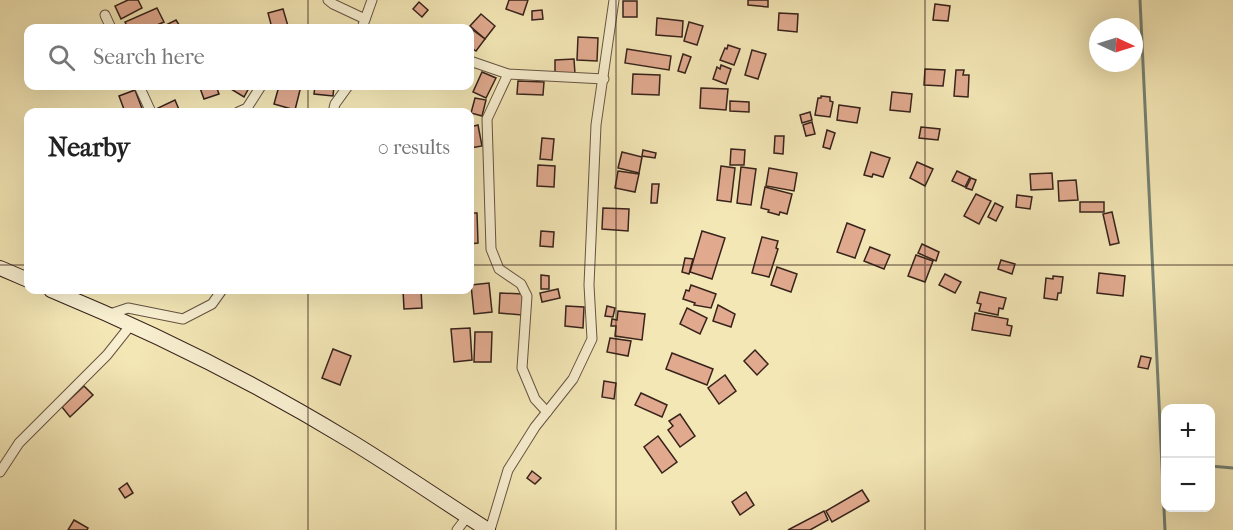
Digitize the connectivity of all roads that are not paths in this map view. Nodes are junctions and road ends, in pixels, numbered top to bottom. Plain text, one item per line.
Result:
1 (328, 0) edge
2 (372, 0) edge
3 (614, 0) edge
4 (105, 15) dead end
5 (109, 24) edge
6 (363, 24) edge
7 (474, 62) edge
8 (508, 74) junction
9 (604, 79) junction
10 (141, 90) edge
11 (258, 90) edge
12 (345, 90) edge
13 (149, 108) edge
14 (247, 108) edge
15 (334, 108) edge
16 (0, 268) edge
17 (24, 278) edge
18 (60, 294) edge
19 (219, 294) edge
20 (107, 315) junction
21 (130, 326) junction
22 (547, 412) junction
23 (0, 472) edge
24 (467, 517) junction
25 (457, 530) edge
26 (489, 530) edge

1 - 6 street
2 - 6 street
3 - 9 street
4 - 5 street
7 - 8 street
8 - 9 street
8 - 22 street
9 - 22 street
10 - 13 street
11 - 14 street
12 - 15 street
16 - 17 main road
18 - 20 main road
19 - 20 street
20 - 21 main road
21 - 23 street
21 - 24 main road
22 - 26 street
24 - 25 street
24 - 26 main road

